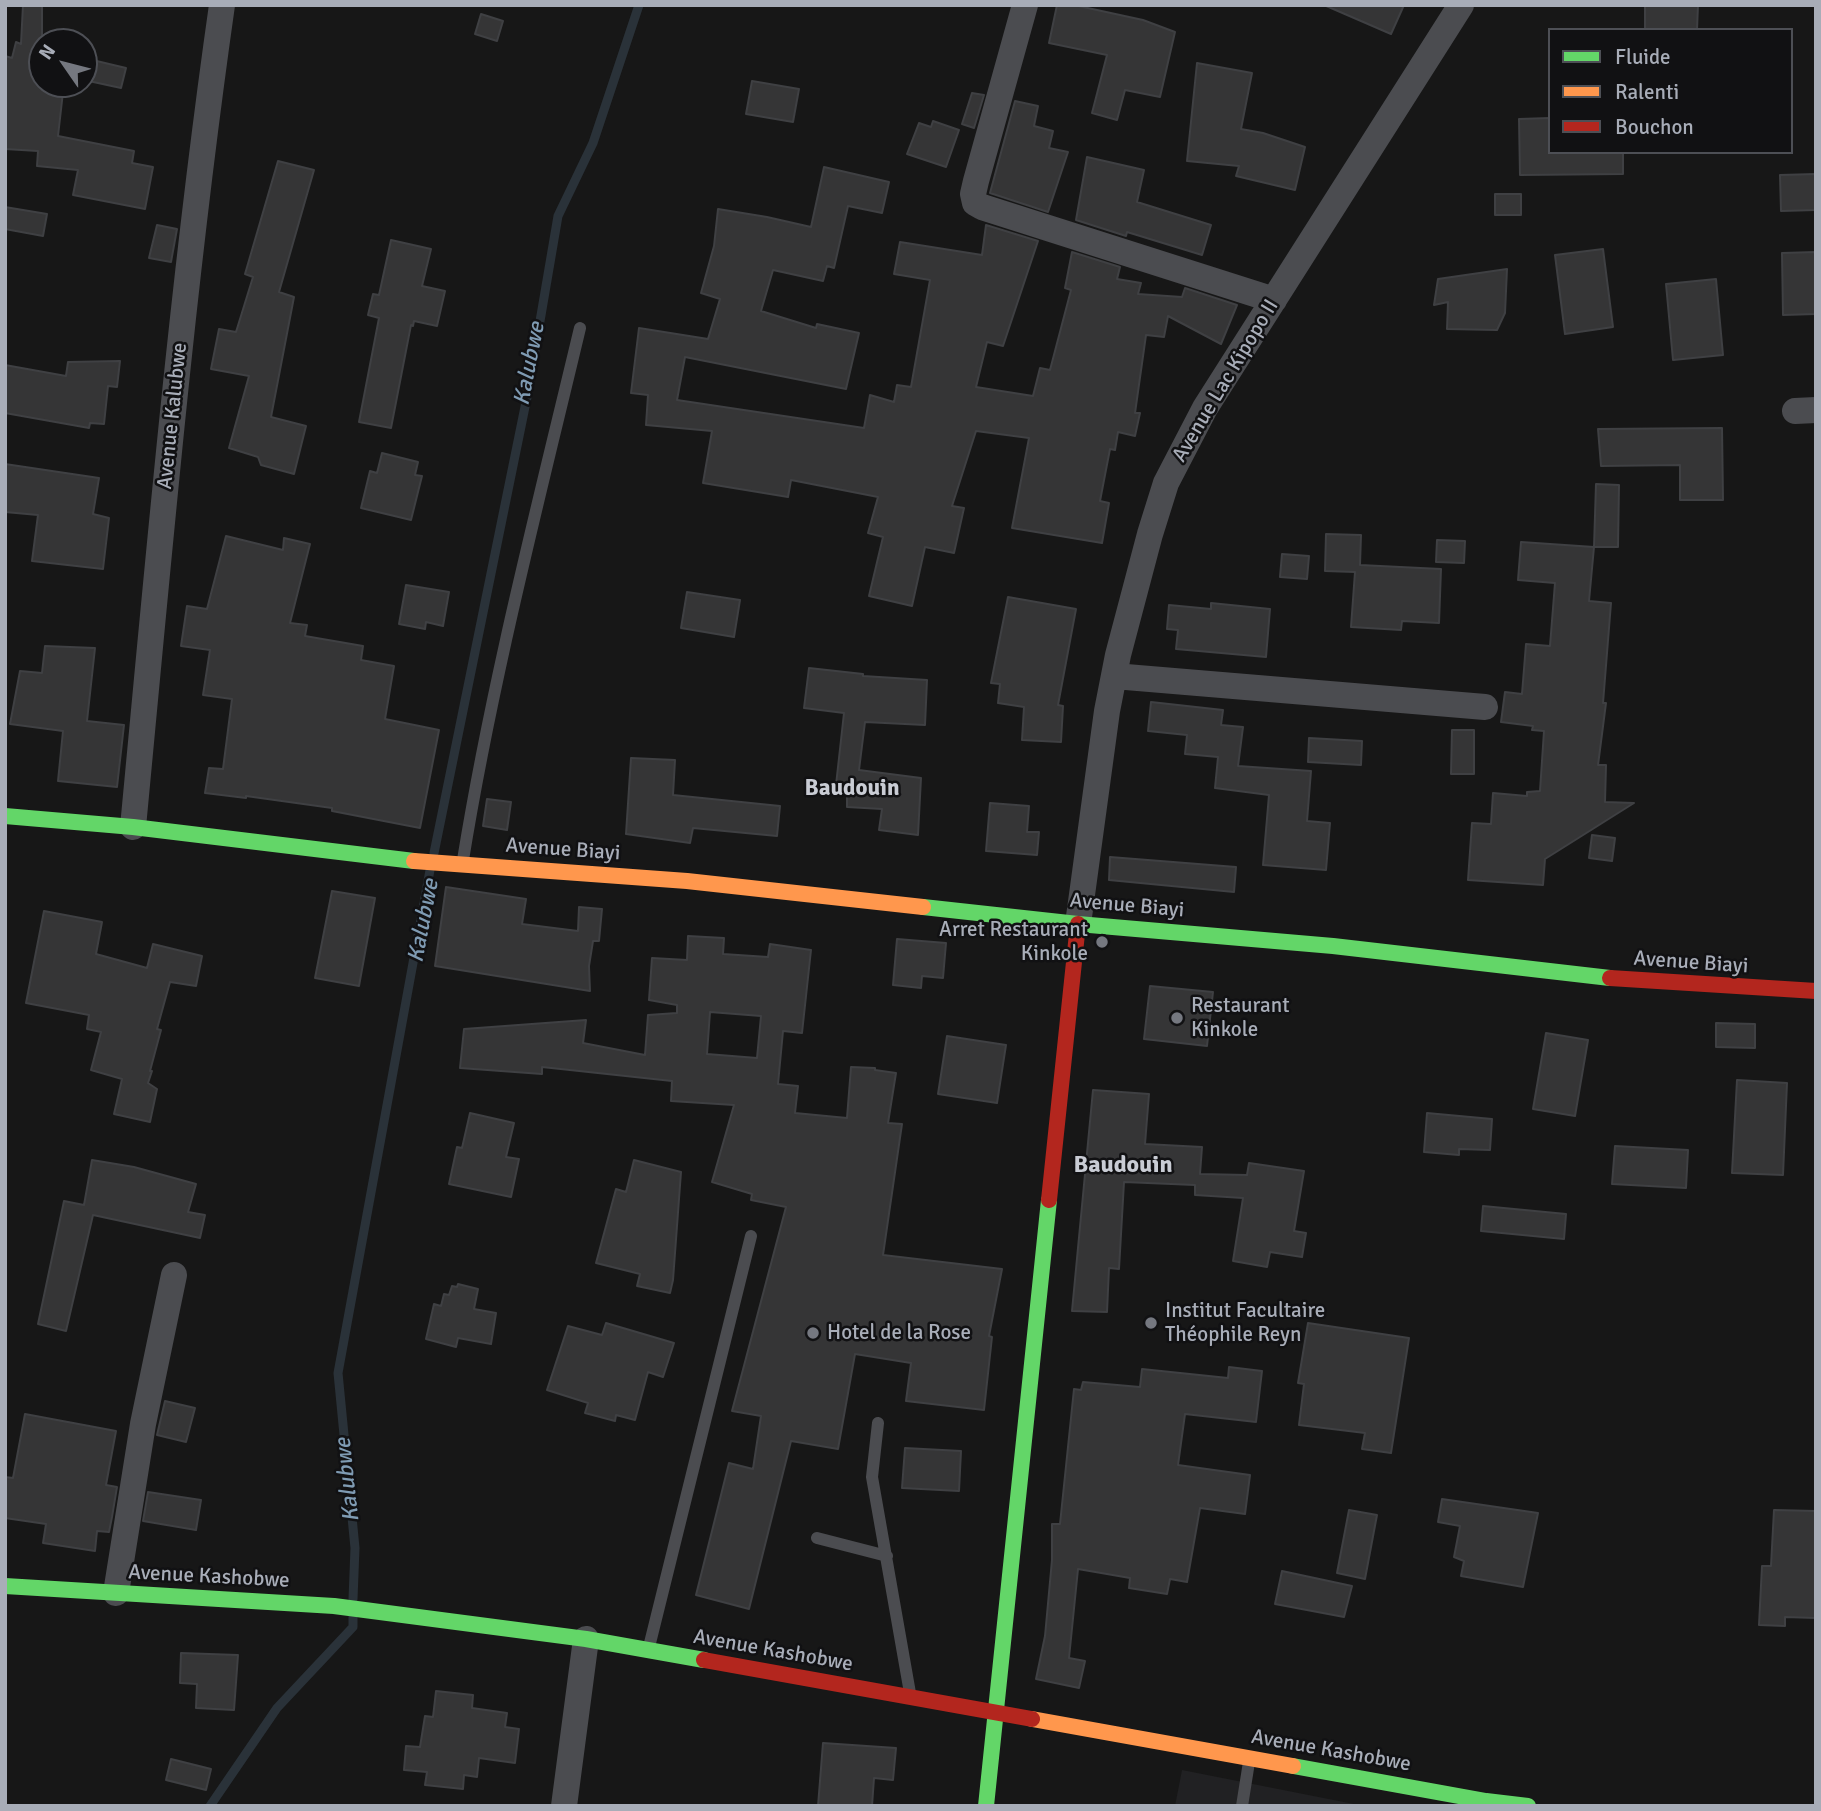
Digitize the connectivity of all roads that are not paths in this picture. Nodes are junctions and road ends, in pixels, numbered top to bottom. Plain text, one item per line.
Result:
1 (222, 5) edge
2 (1025, 5) edge
3 (1461, 5) edge
4 (1274, 300) junction
5 (580, 328) dead end
6 (1114, 676) junction
7 (1485, 707) dead end
8 (5, 816) edge
9 (132, 827) junction
10 (462, 864) junction
11 (1078, 924) junction
12 (1816, 991) edge
13 (751, 1236) dead end
14 (174, 1275) dead end
15 (878, 1423) dead end
16 (817, 1538) dead end
17 (887, 1556) junction
18 (5, 1586) edge
19 (116, 1593) junction
20 (586, 1639) junction
21 (648, 1650) junction
22 (911, 1697) junction
23 (994, 1712) junction
24 (1250, 1758) junction
25 (564, 1806) edge
26 (986, 1806) edge
27 (1242, 1806) edge
28 (1528, 1806) edge

1 - 9 street, Avenue Kalubwe
2 - 4 street
3 - 4 street, Avenue Lac Kipopo II
4 - 6 street, Avenue Lac Kipopo II
5 - 10 lane
6 - 7 street
6 - 11 street, Avenue Lac Kipopo II
8 - 9 street
9 - 10 street, Avenue Biayi
10 - 11 street, Avenue Biayi
11 - 12 street, Avenue Biayi
11 - 23 street
13 - 21 lane
14 - 19 street
15 - 17 lane
16 - 17 lane
17 - 22 lane
18 - 19 street, Avenue Kashobwe
19 - 20 street, Avenue Kashobwe
20 - 21 street, Avenue Kashobwe
20 - 25 street
21 - 22 street, Avenue Kashobwe
22 - 23 street, Avenue Kashobwe
23 - 24 street, Avenue Kashobwe
23 - 26 street
24 - 27 lane
24 - 28 street, Avenue Kashobwe

